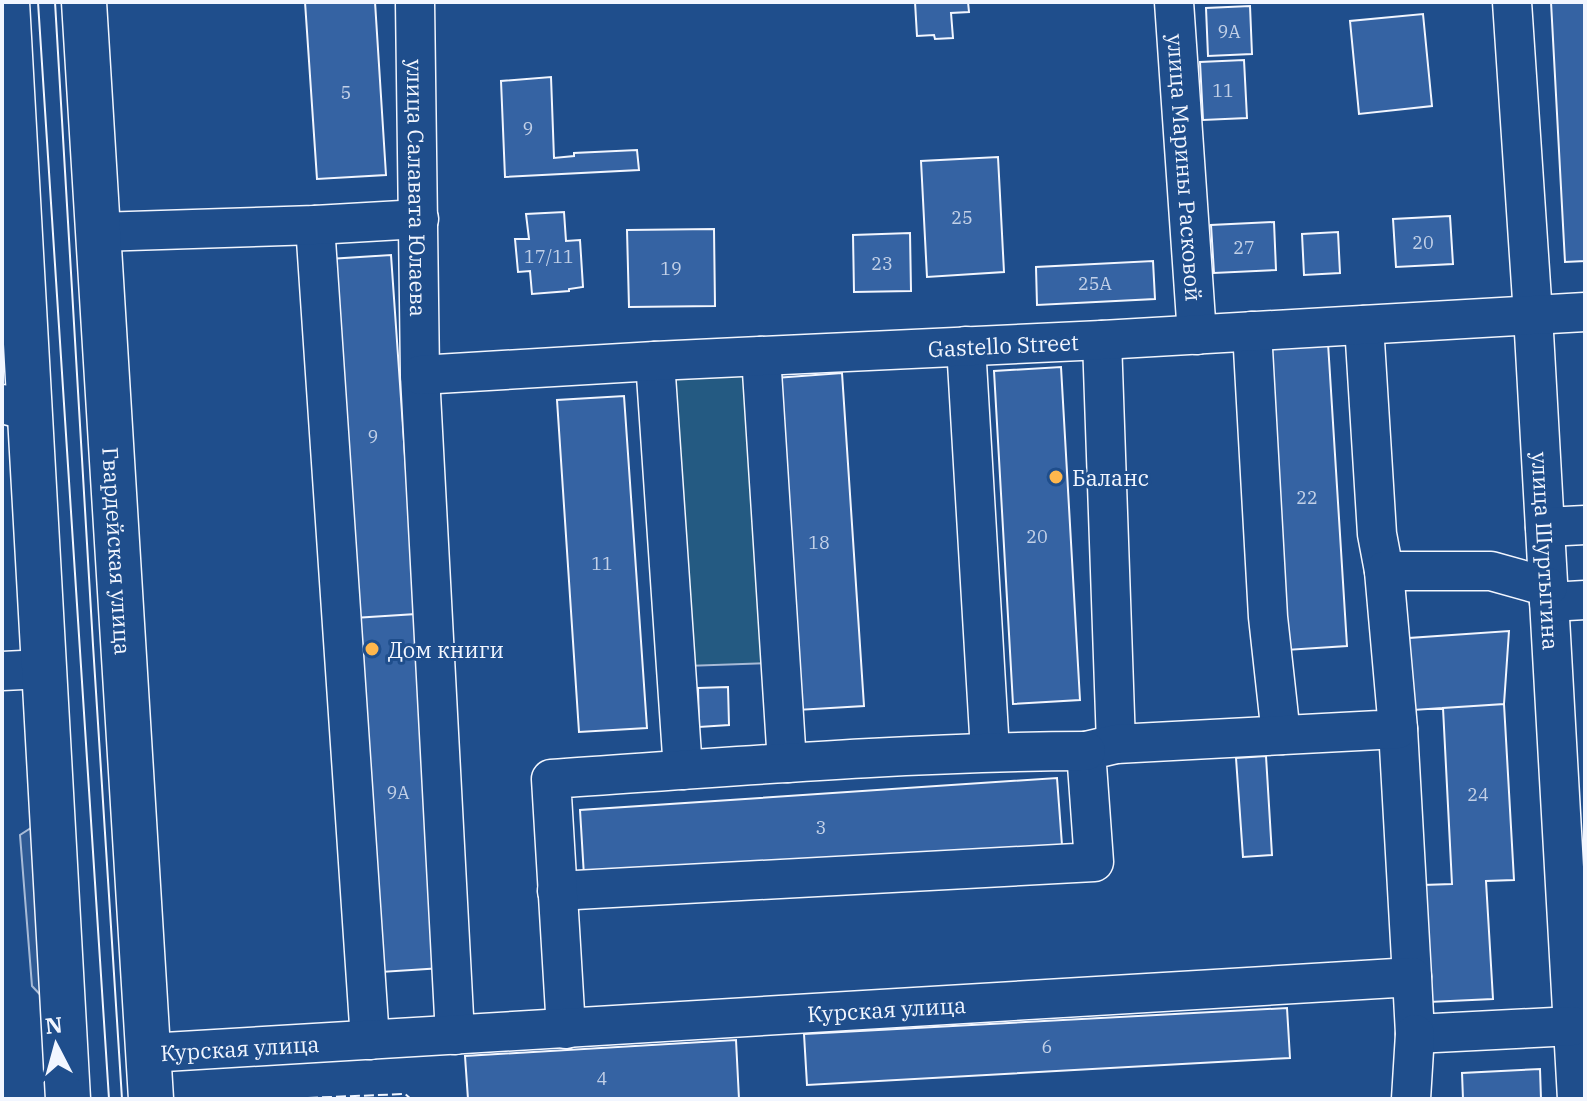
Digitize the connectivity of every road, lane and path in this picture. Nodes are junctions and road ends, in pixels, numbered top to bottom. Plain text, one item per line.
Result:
1 (7, 2) edge
2 (84, 2) edge
3 (415, 2) edge
4 (1174, 2) edge
5 (1512, 2) edge
6 (419, 219) junction
7 (315, 225) junction
8 (98, 232) junction
9 (1585, 312) edge
10 (1533, 315) junction
11 (1364, 325) junction
12 (1252, 331) junction
13 (1197, 335) junction
14 (1102, 340) junction
15 (966, 346) junction
16 (761, 356) junction
17 (655, 361) junction
18 (420, 375) junction
19 (16, 407) edge
20 (1585, 525) edge
21 (1545, 527) junction
22 (1384, 571) junction
23 (1561, 597) edge
24 (23, 670) edge
25 (1398, 729) junction
26 (1281, 735) junction
27 (1101, 747) junction
28 (990, 751) junction
29 (787, 763) junction
30 (683, 770) junction
31 (557, 891) junction
32 (1412, 977) junction
33 (1578, 977) edge
34 (1573, 1026) junction
35 (566, 1029) junction
36 (1415, 1034) junction
37 (455, 1035) junction
38 (370, 1040) junction
39 (148, 1053) junction
40 (68, 1099) edge
41 (151, 1099) edge
42 (1411, 1099) edge
43 (1577, 1099) edge

1 - 19 main road
2 - 8 main road, Гвардейская улица
3 - 6 street, улица Салавата Юлаева
4 - 13 street, улица Марины Расковой
5 - 10 street, улица Шуртыгина
6 - 7 street
6 - 18 street, улица Салавата Юлаева
7 - 8 street
7 - 38 street
8 - 39 main road, Гвардейская улица
9 - 10 street, Gastello Street
10 - 11 street, Gastello Street
10 - 21 street, улица Шуртыгина
11 - 12 street, Gastello Street
11 - 22 street
12 - 13 street, Gastello Street
12 - 26 street
13 - 14 street, Gastello Street
14 - 15 street, Gastello Street
14 - 27 street
15 - 16 street, Gastello Street
15 - 28 street
16 - 17 street, Gastello Street
16 - 29 street
17 - 18 street, Gastello Street
17 - 30 street
18 - 37 street, улица Салавата Юлаева
19 - 24 main road
20 - 21 street
21 - 23 street, улица Шуртыгина
22 - 23 street
22 - 25 street
23 - 33 street, улица Шуртыгина
24 - 40 main road
25 - 26 street
25 - 32 street
26 - 27 street
27 - 28 street
27 - 31 street
28 - 29 street
29 - 30 street
30 - 31 street
31 - 35 street
32 - 35 street, Курская улица
32 - 36 street
33 - 34 street, улица Шуртыгина
34 - 36 street
34 - 43 street, улица Шуртыгина
35 - 37 street, Курская улица
36 - 42 street
37 - 38 street, Курская улица
38 - 39 street, Курская улица
39 - 41 main road, Гвардейская улица

